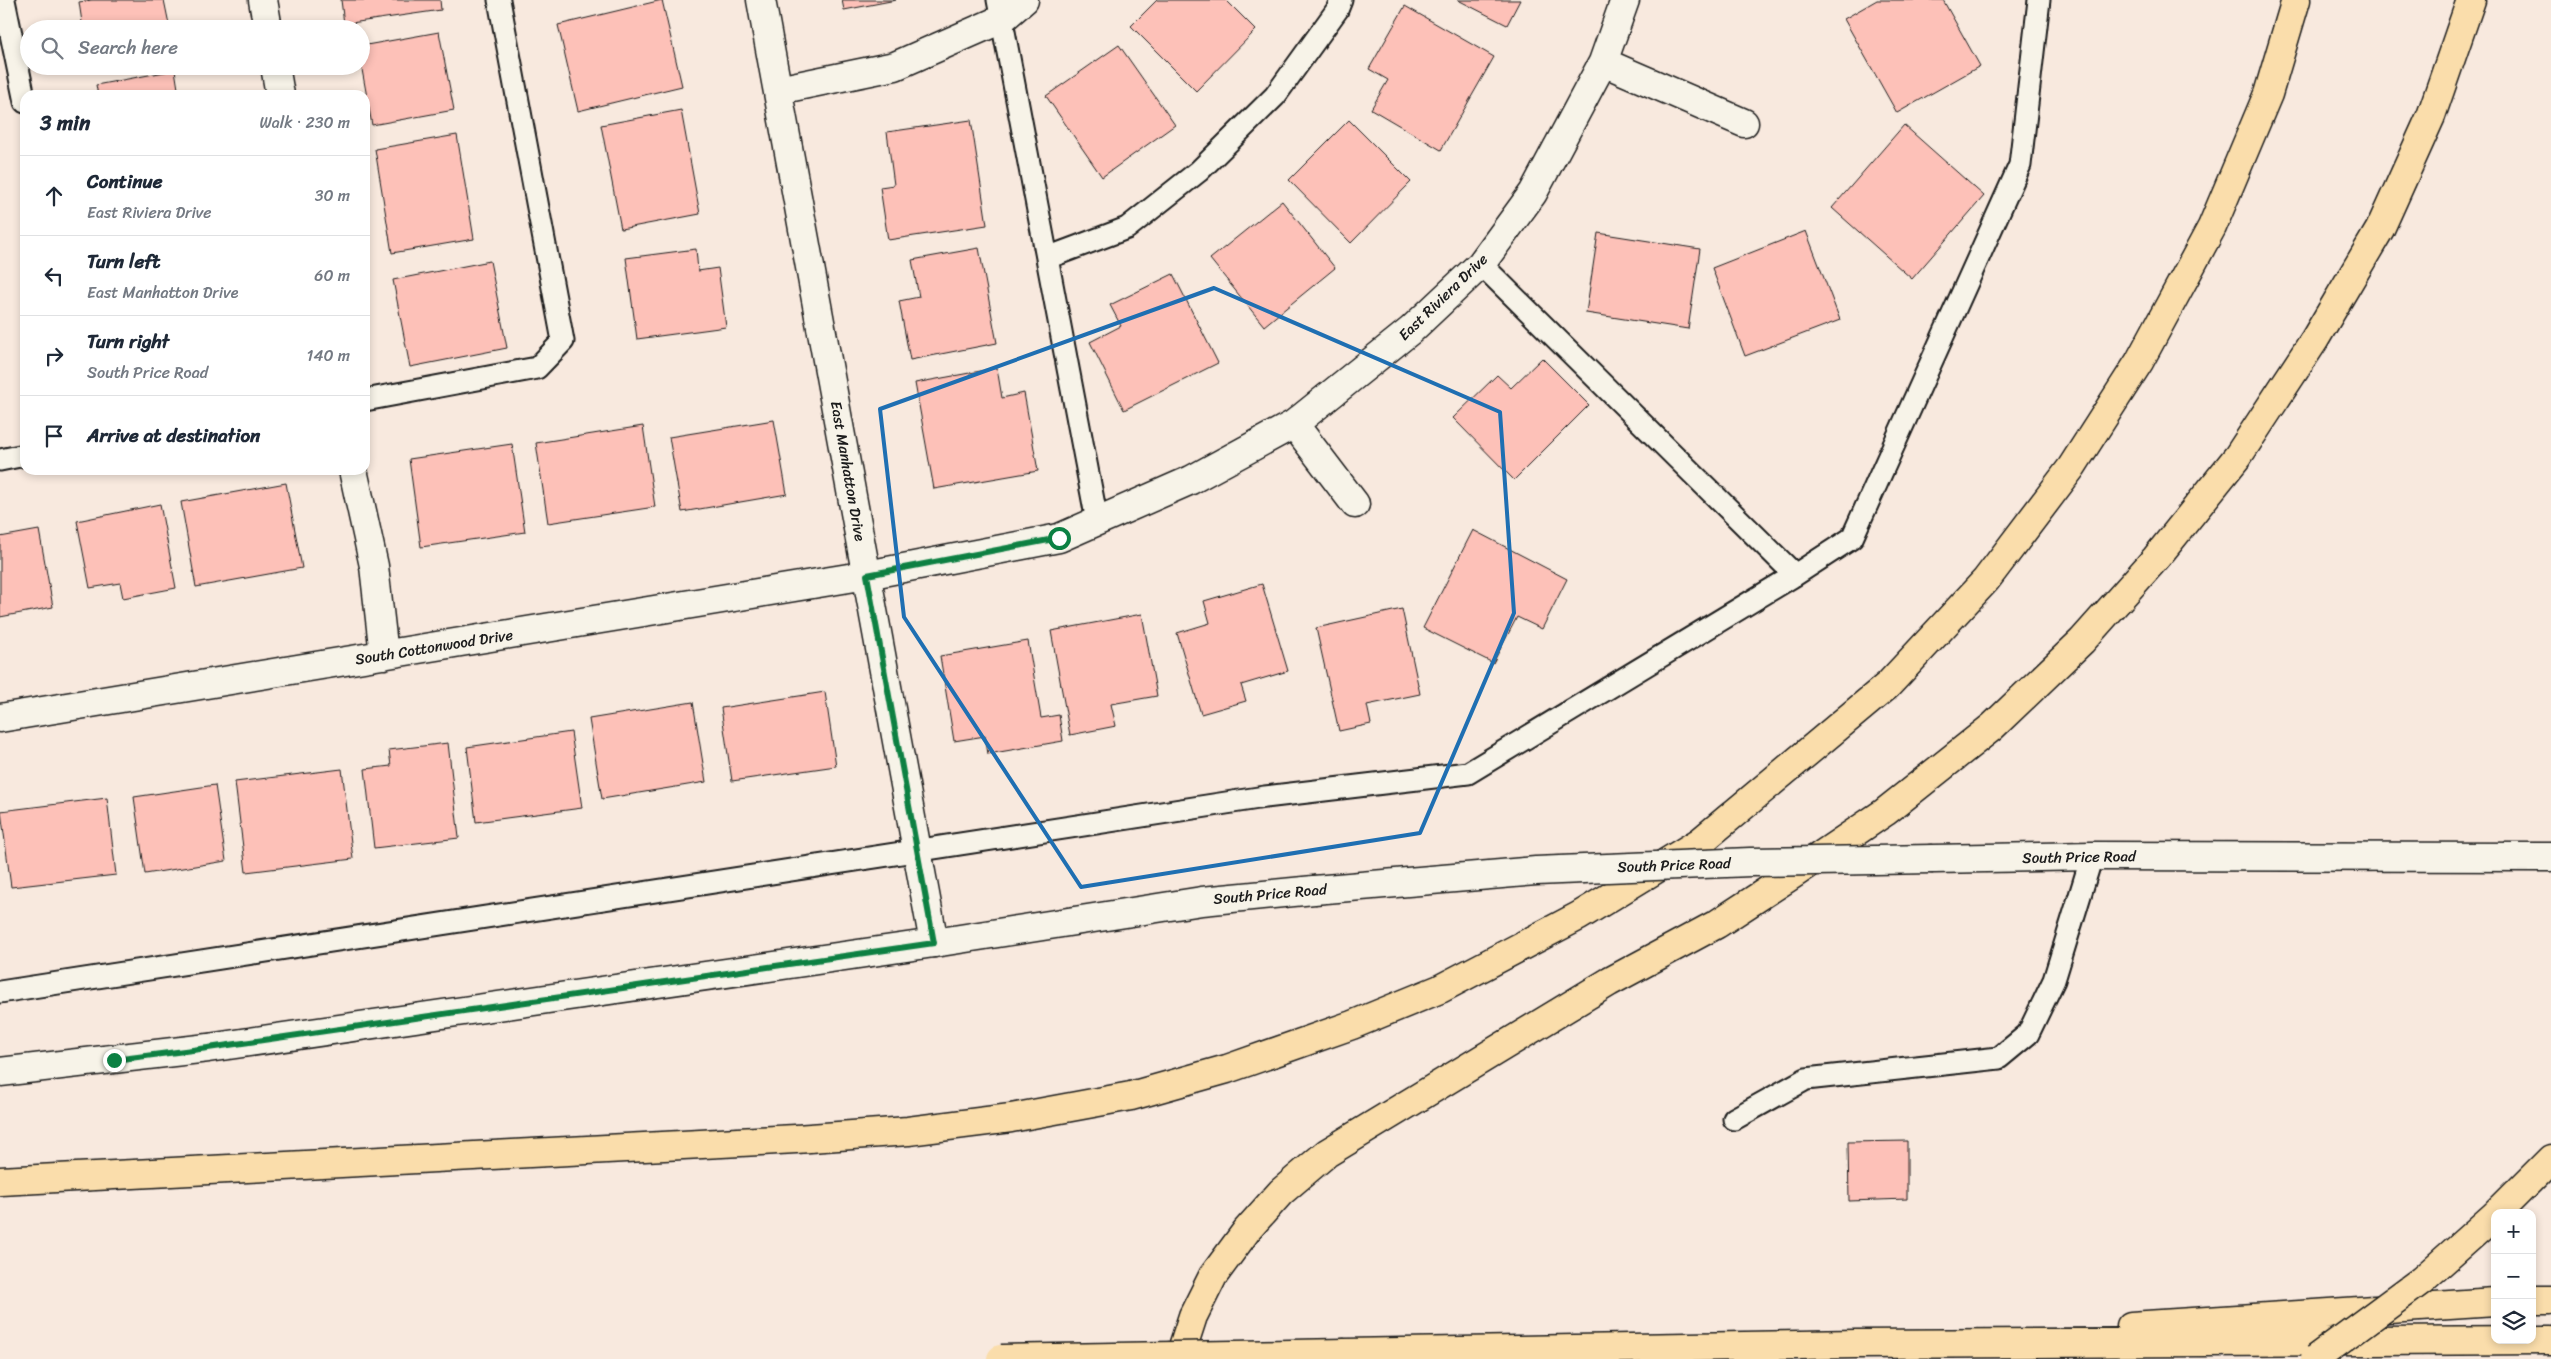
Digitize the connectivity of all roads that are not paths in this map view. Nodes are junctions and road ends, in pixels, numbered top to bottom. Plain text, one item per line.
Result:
1 (4, 0) edge
2 (262, 0) edge
3 (499, 0) edge
4 (761, 0) edge
5 (1024, 0) edge
6 (1341, 0) edge
7 (1625, 0) edge
8 (2039, 0) edge
9 (2296, 0) edge
10 (2471, 0) edge
11 (1000, 10) edge
12 (266, 20) edge
13 (1603, 62) junction
14 (277, 75) edge
15 (23, 90) edge
16 (279, 90) edge
17 (778, 90) junction
18 (1744, 123) dead end
19 (1047, 258) junction
20 (1481, 264) junction
21 (370, 399) edge
22 (1294, 424) junction
23 (20, 456) edge
24 (0, 460) edge
25 (353, 475) edge
26 (1355, 504) dead end
27 (1097, 521) junction
28 (867, 575) junction
29 (1795, 575) junction
30 (384, 655) junction
31 (0, 718) edge
32 (917, 849) junction
33 (2092, 856) junction
34 (2551, 857) edge
35 (934, 943) junction
36 (0, 992) edge
37 (0, 1072) edge
38 (1734, 1119) dead end
39 (2551, 1159) edge
40 (0, 1180) edge
41 (2502, 1209) edge
42 (2491, 1220) edge
43 (2536, 1300) edge
44 (2551, 1300) edge
45 (2491, 1302) edge
46 (2536, 1340) edge
47 (2551, 1340) edge
48 (2491, 1341) edge
49 (1856, 1344) junction
50 (1001, 1359) edge
51 (1179, 1359) edge
52 (2314, 1359) edge

1 - 15 lane
2 - 12 street
3 - 21 lane
4 - 17 street, East Manhatton Drive
5 - 11 street
6 - 19 lane
7 - 13 street, East Riviera Drive
8 - 29 lane
9 - 40 highway
10 - 51 highway
11 - 17 street
11 - 19 lane
13 - 18 street
13 - 20 street, East Riviera Drive
14 - 16 street
17 - 28 street, East Manhatton Drive
19 - 27 lane
20 - 22 street, East Riviera Drive
20 - 29 lane
22 - 26 street
22 - 27 street, East Riviera Drive
23 - 24 lane
25 - 30 street
27 - 28 street, East Riviera Drive
28 - 30 street, South Cottonwood Drive
28 - 32 street, East Manhatton Drive
29 - 32 lane
30 - 31 street, South Cottonwood Drive
32 - 35 street, East Manhatton Drive
32 - 36 lane
33 - 34 street, South Price Road
33 - 35 street, South Price Road, bridge
33 - 38 lane
35 - 37 street, South Price Road
39 - 41 highway
42 - 52 highway, bridge
43 - 44 highway
45 - 49 highway
46 - 47 highway
48 - 49 highway
49 - 50 highway, bridge

